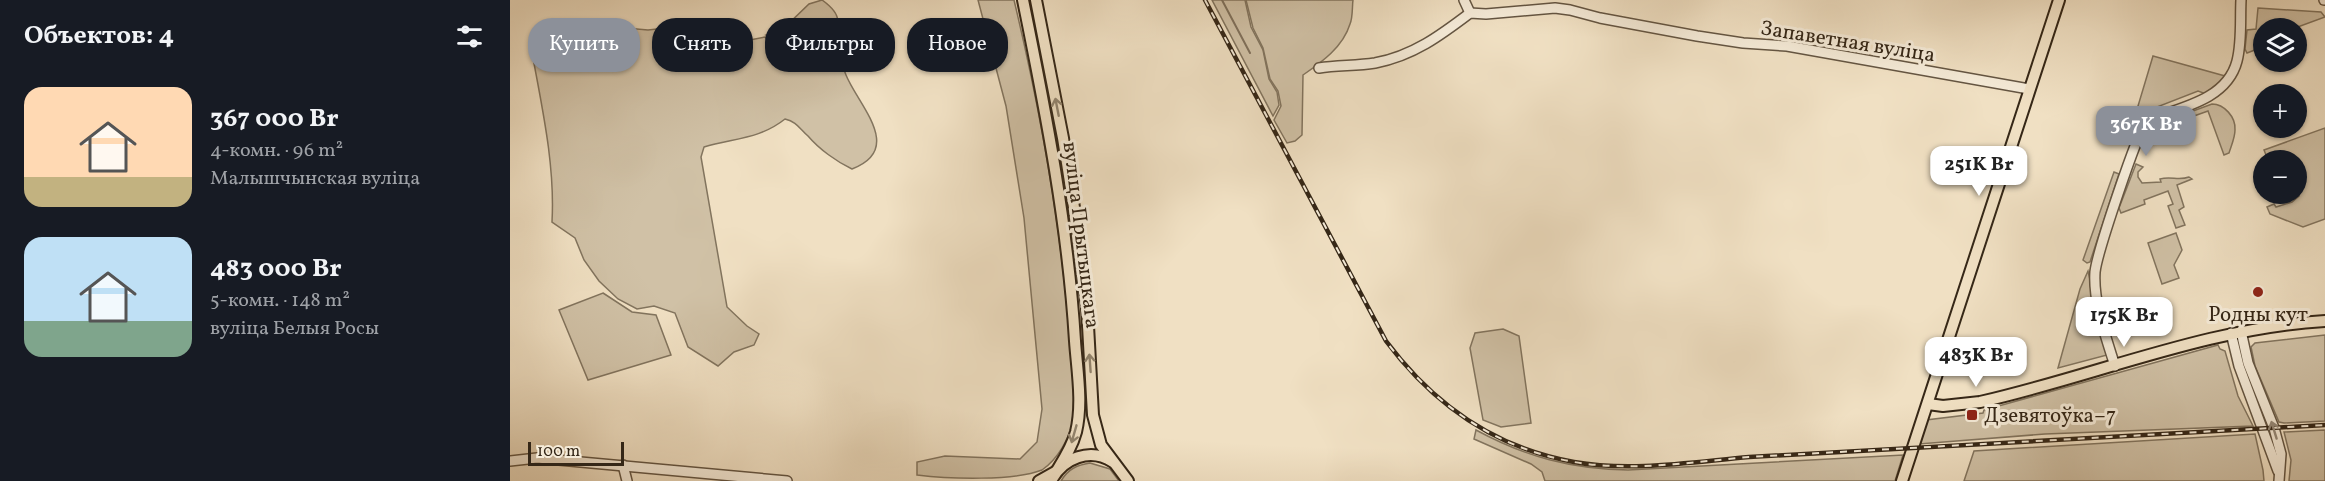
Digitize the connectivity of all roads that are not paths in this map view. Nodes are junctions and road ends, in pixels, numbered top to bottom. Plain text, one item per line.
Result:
1 (1023, 0) edge
2 (1036, 0) edge
3 (1464, 0) edge
4 (2059, 0) edge
5 (2241, 0) edge
6 (1470, 13) junction
7 (1318, 68) dead end
8 (2029, 89) junction
9 (2325, 321) edge
10 (2236, 332) junction
11 (2115, 366) junction
12 (1928, 404) junction
13 (510, 461) edge
14 (623, 465) junction
15 (1119, 467) junction
16 (1054, 477) edge
17 (2279, 477) edge
18 (627, 481) edge
19 (788, 481) edge
20 (1039, 481) edge
21 (1128, 481) edge
22 (1137, 481) edge
23 (1902, 481) edge

1 -> 16 main road, вуліца Прытыцкага
15 -> 2 main road, вуліца Прытыцкага
3 - 6 street
4 - 8 main road
5 - 11 street
6 - 7 street
6 - 8 street, Запаветная вуліца
8 - 12 main road
9 - 10 main road
10 - 11 main road
10 - 17 street
11 - 12 main road
12 - 23 main road
13 - 14 street
14 - 18 street
14 - 19 street
15 - 16 main road
15 - 21 main road
15 - 22 main road
16 - 20 main road

